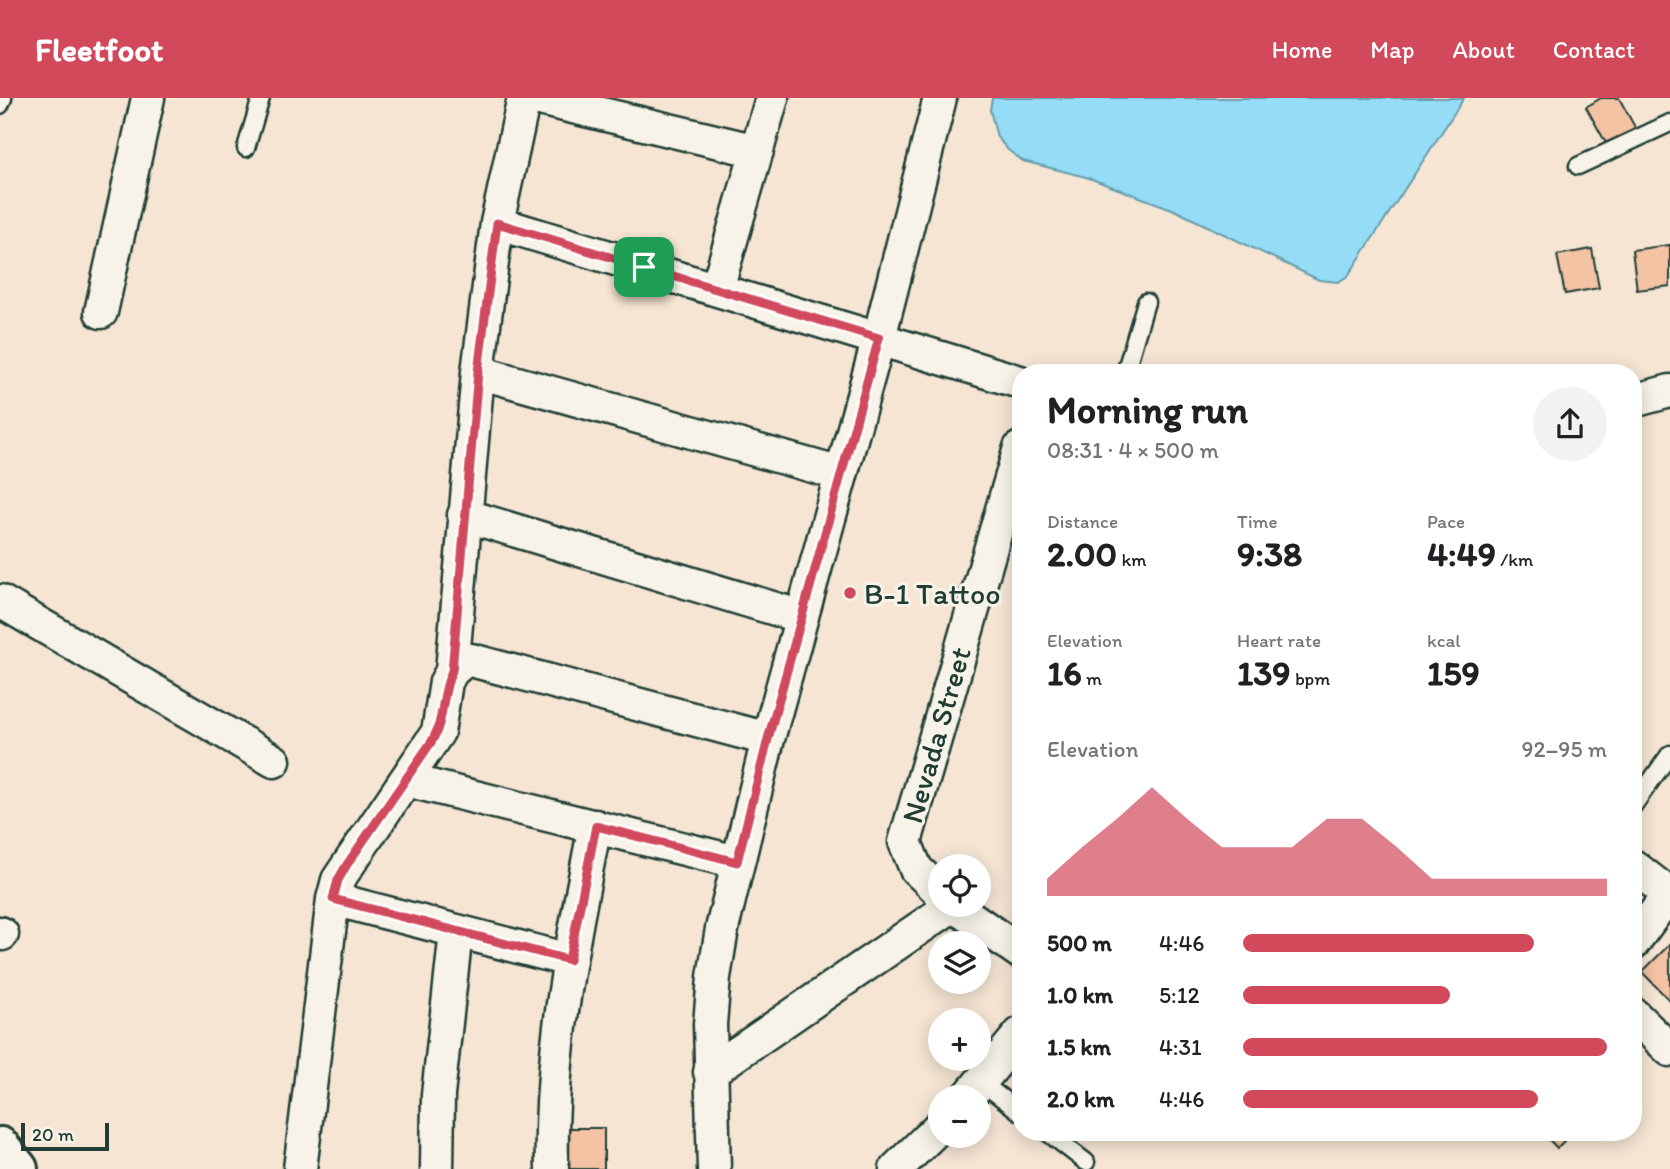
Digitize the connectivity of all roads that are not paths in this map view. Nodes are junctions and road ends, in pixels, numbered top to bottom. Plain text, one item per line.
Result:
1 (3, 98) edge
2 (148, 98) edge
3 (261, 98) edge
4 (524, 98) edge
5 (535, 98) edge
6 (772, 98) edge
7 (940, 98) edge
8 (0, 105) edge
9 (1670, 123) edge
10 (247, 148) dead end
11 (757, 151) junction
12 (1578, 166) dead end
13 (497, 223) junction
14 (717, 289) junction
15 (1146, 302) dead end
16 (101, 312) dead end
17 (879, 338) junction
18 (1128, 364) edge
19 (478, 372) junction
20 (1012, 380) edge
21 (1670, 391) edge
22 (1642, 399) edge
23 (841, 474) junction
24 (1012, 475) edge
25 (464, 515) junction
26 (0, 601) edge
27 (802, 617) junction
28 (455, 668) junction
29 (768, 739) junction
30 (1670, 754) edge
31 (274, 761) dead end
32 (406, 780) junction
33 (1642, 793) edge
34 (596, 826) junction
35 (737, 862) junction
36 (1642, 873) edge
37 (928, 880) edge
38 (1669, 893) edge
39 (333, 899) junction
40 (936, 917) edge
41 (970, 917) edge
42 (1642, 930) edge
43 (456, 932) junction
44 (1012, 946) edge
45 (569, 960) junction
46 (1642, 1023) edge
47 (1012, 1044) edge
48 (1670, 1050) edge
49 (710, 1072) junction
50 (978, 1085) edge
51 (991, 1098) edge
52 (1012, 1108) edge
53 (928, 1138) edge
54 (1059, 1141) edge
55 (0, 1147) edge
56 (1086, 1162) dead end
57 (18, 1169) edge
58 (300, 1169) edge
59 (437, 1169) edge
60 (552, 1169) edge
61 (714, 1169) edge
62 (896, 1169) edge

1 - 8 lane
2 - 16 street
3 - 10 lane
4 - 13 street
5 - 11 street
6 - 11 street
7 - 17 street
9 - 12 lane
11 - 14 street
13 - 14 street
13 - 19 street
14 - 17 street
15 - 18 lane
17 - 20 street
17 - 23 street
19 - 23 street
19 - 25 street
21 - 22 street
23 - 27 street
24 - 37 street, Nevada Street
25 - 27 street
25 - 28 street
26 - 31 street
27 - 29 street
28 - 29 street
28 - 32 street
29 - 35 street
30 - 33 lane
32 - 34 street
32 - 39 street
34 - 35 street
34 - 45 street
35 - 49 street
36 - 38 street
38 - 42 street
39 - 43 street
39 - 58 street
40 - 49 street
41 - 44 street
43 - 45 street
43 - 59 street
45 - 60 street
46 - 48 street
47 - 50 street
49 - 61 street
51 - 52 lane
53 - 62 street
54 - 56 lane
55 - 57 street

